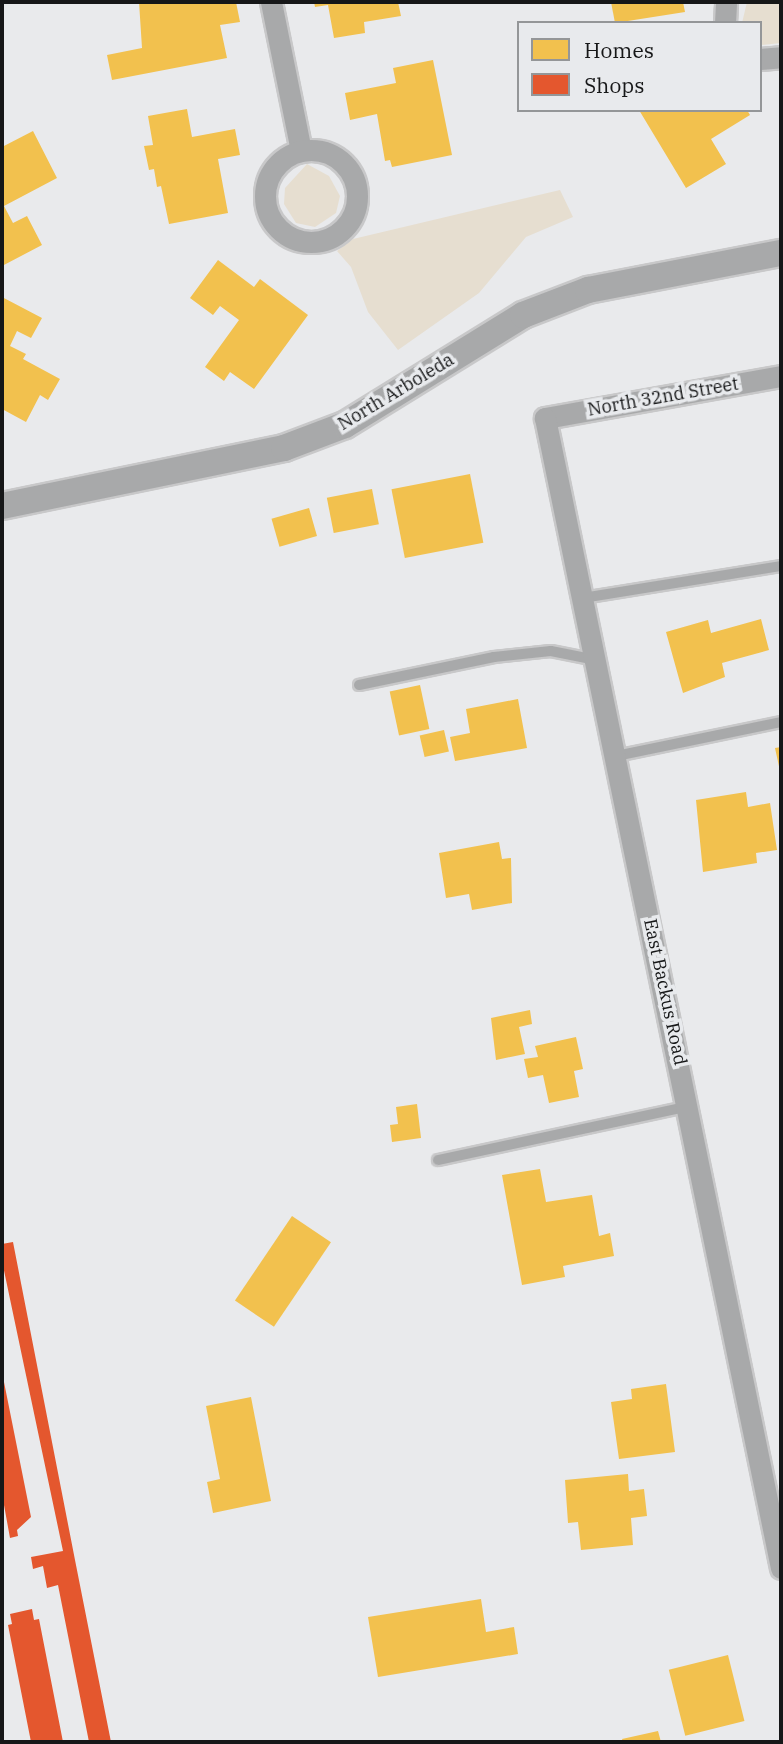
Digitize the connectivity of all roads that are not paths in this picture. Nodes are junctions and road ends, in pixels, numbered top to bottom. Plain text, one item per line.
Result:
1 (271, 2) edge
2 (726, 2) edge
3 (725, 21) edge
4 (781, 57) edge
5 (762, 59) edge
6 (301, 150) junction
7 (781, 253) edge
8 (781, 376) edge
9 (545, 418) joint
10 (2, 506) edge
11 (781, 566) edge
12 (583, 598) junction
13 (596, 660) junction
14 (359, 685) dead end
15 (781, 722) edge
16 (616, 756) junction
17 (689, 1107) junction
18 (439, 1160) dead end
19 (781, 1568) edge

1 - 6 street
2 - 3 street
4 - 5 street
6 - 6 street
7 - 10 street, North Arboleda
8 - 9 street, North 32nd Street
9 - 12 street, East Backus Road
11 - 12 lane
12 - 13 street, East Backus Road
13 - 14 lane
13 - 16 street, East Backus Road
15 - 16 lane
16 - 17 street, East Backus Road
17 - 18 lane
17 - 19 street, East Backus Road

